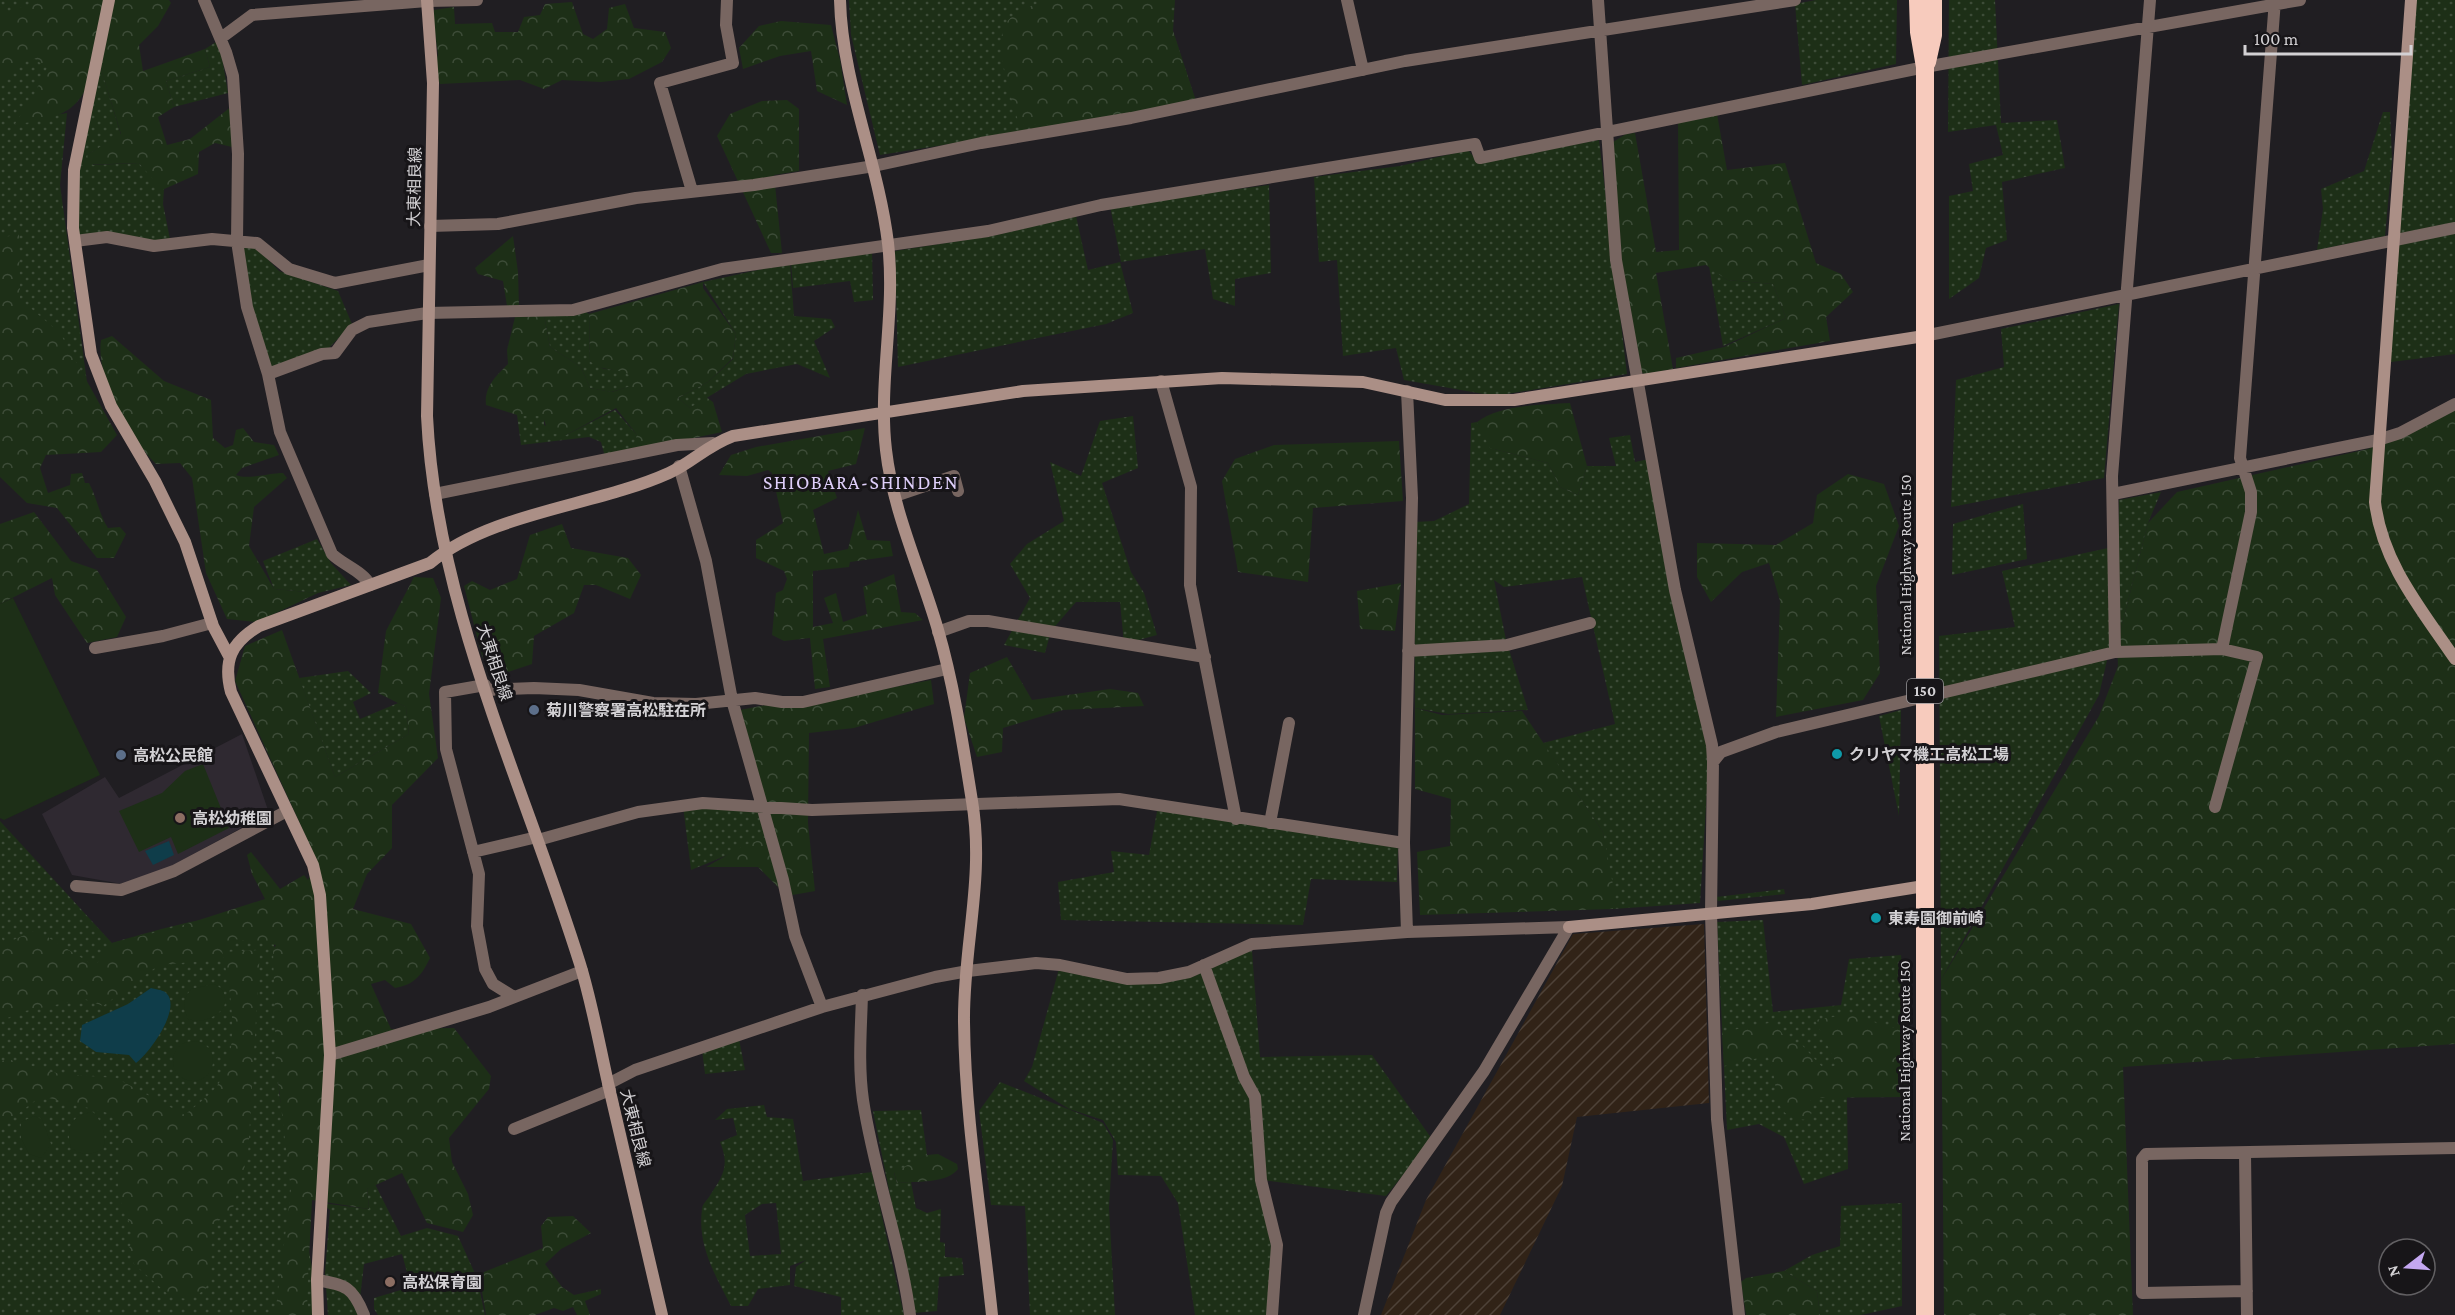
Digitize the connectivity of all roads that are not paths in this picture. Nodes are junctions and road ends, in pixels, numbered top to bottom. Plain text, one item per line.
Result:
1 (109, 0) edge
2 (204, 0) edge
3 (427, 0) edge
4 (477, 0) edge
5 (727, 0) edge
6 (840, 0) edge
7 (1347, 0) edge
8 (1598, 0) edge
9 (1795, 0) edge
10 (1918, 0) edge
11 (1933, 0) edge
12 (2150, 0) edge
13 (2300, 0) edge
14 (2410, 0) edge
15 (2275, 3) edge
16 (320, 5) edge
17 (2147, 28) junction
18 (1600, 31) junction
19 (221, 38) junction
20 (1925, 67) junction
21 (1364, 70) junction
22 (1606, 132) junction
23 (873, 166) junction
24 (692, 191) junction
25 (430, 226) junction
26 (2455, 228) edge
27 (75, 241) junction
28 (237, 241) junction
29 (2392, 241) junction
30 (888, 244) junction
31 (429, 265) junction
32 (2254, 270) junction
33 (2126, 295) junction
34 (427, 313) junction
35 (1924, 336) junction
36 (268, 374) junction
37 (1636, 380) junction
38 (1161, 381) junction
39 (1407, 391) junction
40 (2455, 404) edge
41 (884, 412) junction
42 (2378, 440) junction
43 (713, 443) junction
44 (679, 466) junction
45 (2242, 466) junction
46 (958, 491) dead end
47 (435, 494) junction
48 (2113, 494) junction
49 (895, 496) junction
50 (445, 551) junction
51 (370, 585) junction
52 (212, 623) junction
53 (1590, 623) dead end
54 (938, 632) junction
55 (95, 648) dead end
56 (2222, 650) junction
57 (1408, 651) junction
58 (2115, 652) junction
59 (1205, 657) junction
60 (230, 658) junction
61 (2455, 660) edge
62 (947, 669) junction
63 (485, 688) junction
64 (1925, 697) junction
65 (732, 700) junction
66 (1288, 723) dead end
67 (1713, 762) junction
68 (973, 804) junction
69 (763, 807) junction
70 (2215, 807) dead end
71 (287, 812) junction
72 (1236, 819) junction
73 (1270, 823) junction
74 (538, 839) junction
75 (1404, 843) junction
76 (473, 852) junction
77 (76, 886) dead end
78 (1924, 886) junction
79 (1711, 913) junction
80 (1569, 927) junction
81 (1407, 932) junction
82 (1204, 965) junction
83 (582, 971) junction
84 (968, 971) junction
85 (862, 995) junction
86 (514, 997) junction
87 (822, 1007) junction
88 (330, 1055) junction
89 (609, 1087) junction
90 (514, 1129) dead end
91 (2455, 1148) edge
92 (2245, 1153) junction
93 (317, 1280) junction
94 (2247, 1292) junction
95 (318, 1315) edge
96 (364, 1315) edge
97 (663, 1315) edge
98 (910, 1315) edge
99 (992, 1315) edge
100 (1272, 1315) edge
101 (1364, 1315) edge
102 (1739, 1315) edge
103 (1924, 1315) edge
104 (2247, 1315) edge

1 - 27 street
2 - 19 street
3 - 4 street
3 - 16 street
3 - 25 street, 大東相良線
5 - 24 street
6 - 23 street
7 - 21 street
8 - 18 street
9 - 18 street
10 - 20 highway, National Highway Route 150 / 150
11 - 20 highway, National Highway Route 150 / 150
12 - 17 street
13 - 15 street
14 - 29 street
15 - 17 street
15 - 32 street
16 - 19 street
17 - 20 street
17 - 33 street
18 - 21 street
18 - 22 street
19 - 28 street
20 - 22 street
20 - 35 highway, National Highway Route 150 / 150
21 - 23 street
22 - 30 street
22 - 37 street
23 - 24 street
23 - 30 street
24 - 25 street
25 - 31 street, 大東相良線
26 - 29 street
27 - 28 street
27 - 52 street
28 - 31 street
28 - 36 street
29 - 32 street
29 - 42 street
30 - 34 street
30 - 41 street
31 - 34 street, 大東相良線
32 - 33 street
32 - 45 street
33 - 35 street
33 - 48 street
34 - 36 street
34 - 47 street, 大東相良線
35 - 37 street
35 - 64 highway, National Highway Route 150 / 150
36 - 51 street
37 - 39 street
37 - 67 street
38 - 39 street
38 - 41 street
38 - 59 street
39 - 57 street
40 - 42 street
41 - 43 street
41 - 49 street
42 - 45 street
42 - 61 street
43 - 44 street
43 - 47 street
44 - 50 street
44 - 65 street
45 - 48 street
45 - 56 street
46 - 49 street
47 - 50 street, 大東相良線
48 - 58 street
49 - 54 street
50 - 51 street
50 - 63 street, 大東相良線
51 - 60 street
52 - 55 street
52 - 60 street
53 - 57 street
54 - 59 street
54 - 62 street
56 - 58 street
56 - 70 street
57 - 75 street
58 - 64 street
59 - 72 street
60 - 71 street
62 - 65 street
62 - 68 street
63 - 65 street
63 - 74 street, 大東相良線
63 - 76 street
64 - 67 street
64 - 78 highway, National Highway Route 150 / 150
65 - 69 street
66 - 73 street
67 - 79 street
68 - 69 street
68 - 72 street
68 - 84 street
69 - 74 street
69 - 87 street
71 - 77 street
71 - 88 street
72 - 73 street
73 - 75 street
74 - 76 street
74 - 83 street, 大東相良線
75 - 81 street
76 - 86 street
78 - 79 street
78 - 103 highway, National Highway Route 150 / 150
79 - 80 street
79 - 102 street
80 - 81 street
80 - 101 street
81 - 82 street
82 - 84 street
82 - 100 street
83 - 86 street
83 - 89 street, 大東相良線
84 - 85 street
84 - 99 street
85 - 87 street
85 - 98 street
86 - 88 street
87 - 89 street
88 - 93 street
89 - 90 street
89 - 97 street, 大東相良線
91 - 92 street
92 - 94 street
92 - 94 street
93 - 95 street
93 - 96 street
94 - 104 street

